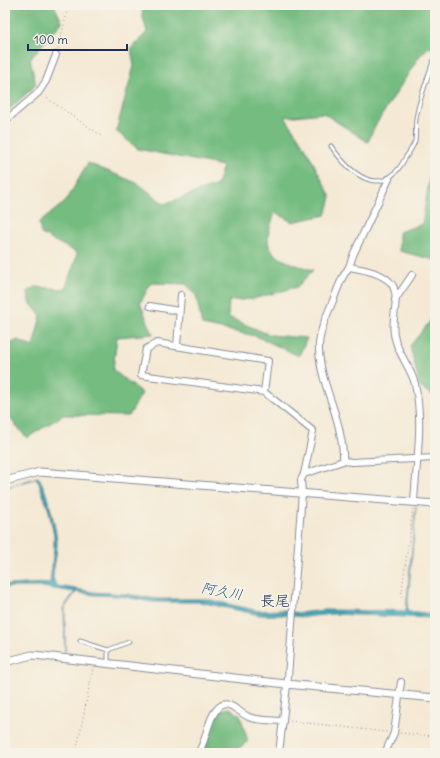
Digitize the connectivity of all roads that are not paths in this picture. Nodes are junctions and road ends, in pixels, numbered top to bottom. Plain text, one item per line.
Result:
1 (56, 55) road end
2 (434, 58) edge
3 (5, 121) edge
4 (331, 146) dead end
5 (389, 179) junction
6 (349, 267) junction
7 (412, 275) dead end
8 (180, 295) dead end
9 (395, 300) junction
10 (150, 306) dead end
11 (180, 311) junction
12 (177, 346) junction
13 (264, 392) junction
14 (416, 458) junction
15 (435, 458) edge
16 (343, 461) junction
17 (304, 474) junction
18 (5, 481) edge
19 (302, 493) junction
20 (414, 502) junction
21 (435, 504) edge
22 (80, 641) dead end
23 (129, 642) dead end
24 (108, 650) junction
25 (5, 662) edge
26 (108, 663) junction
27 (401, 682) dead end
28 (286, 684) junction
29 (399, 695) junction
30 (435, 698) edge
31 (283, 721) junction
32 (198, 753) edge
33 (279, 753) edge
34 (385, 753) edge

1 - 3 street
2 - 5 lane
4 - 5 lane
5 - 6 street
6 - 9 street
6 - 16 street
7 - 9 street
8 - 11 street
9 - 14 street
10 - 11 street
11 - 12 street
12 - 13 street
12 - 13 street
13 - 17 street
14 - 15 street
14 - 16 street
14 - 20 street
16 - 17 street
17 - 19 street
18 - 19 street
19 - 20 street
19 - 28 street
20 - 21 street
22 - 24 lane
23 - 24 lane
24 - 26 lane
25 - 26 street
26 - 28 street
27 - 29 street
28 - 29 street
28 - 31 street
29 - 30 street
29 - 34 street
31 - 32 street
31 - 33 street

